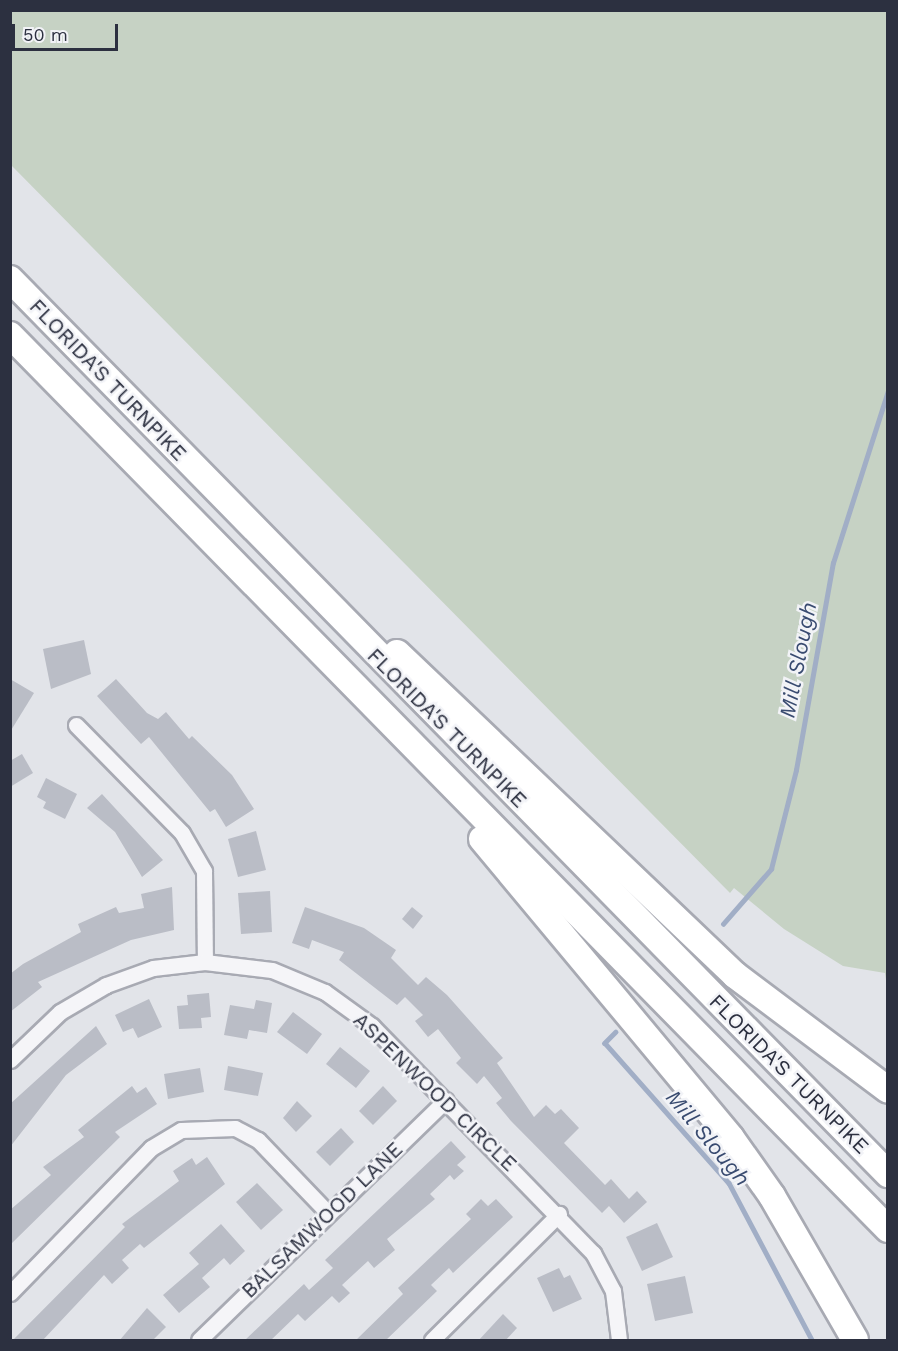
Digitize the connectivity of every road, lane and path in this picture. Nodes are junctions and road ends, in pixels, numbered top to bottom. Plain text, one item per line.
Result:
1 (10, 279) edge
2 (10, 335) edge
3 (113, 385) junction
4 (76, 725) dead end
5 (399, 732) junction
6 (205, 962) junction
7 (10, 1060) edge
8 (888, 1090) edge
9 (446, 1100) junction
10 (888, 1174) edge
11 (328, 1213) junction
12 (559, 1214) junction
13 (888, 1229) edge
14 (10, 1293) edge
15 (199, 1341) edge
16 (432, 1341) edge
17 (618, 1341) edge
18 (855, 1341) edge

1 - 3 highway, FLORIDA'S TURNPIKE
2 - 5 highway, FLORIDA'S TURNPIKE
3 - 8 highway
3 - 10 highway, FLORIDA'S TURNPIKE
4 - 6 street
5 - 13 highway, FLORIDA'S TURNPIKE
5 - 18 highway
6 - 7 street, ASPENWOOD CIRCLE
6 - 9 street, ASPENWOOD CIRCLE
9 - 11 street, BALSAMWOOD LANE
9 - 12 street, ASPENWOOD CIRCLE
11 - 14 street
11 - 15 street, BALSAMWOOD LANE
12 - 16 street
12 - 17 street, ASPENWOOD CIRCLE

